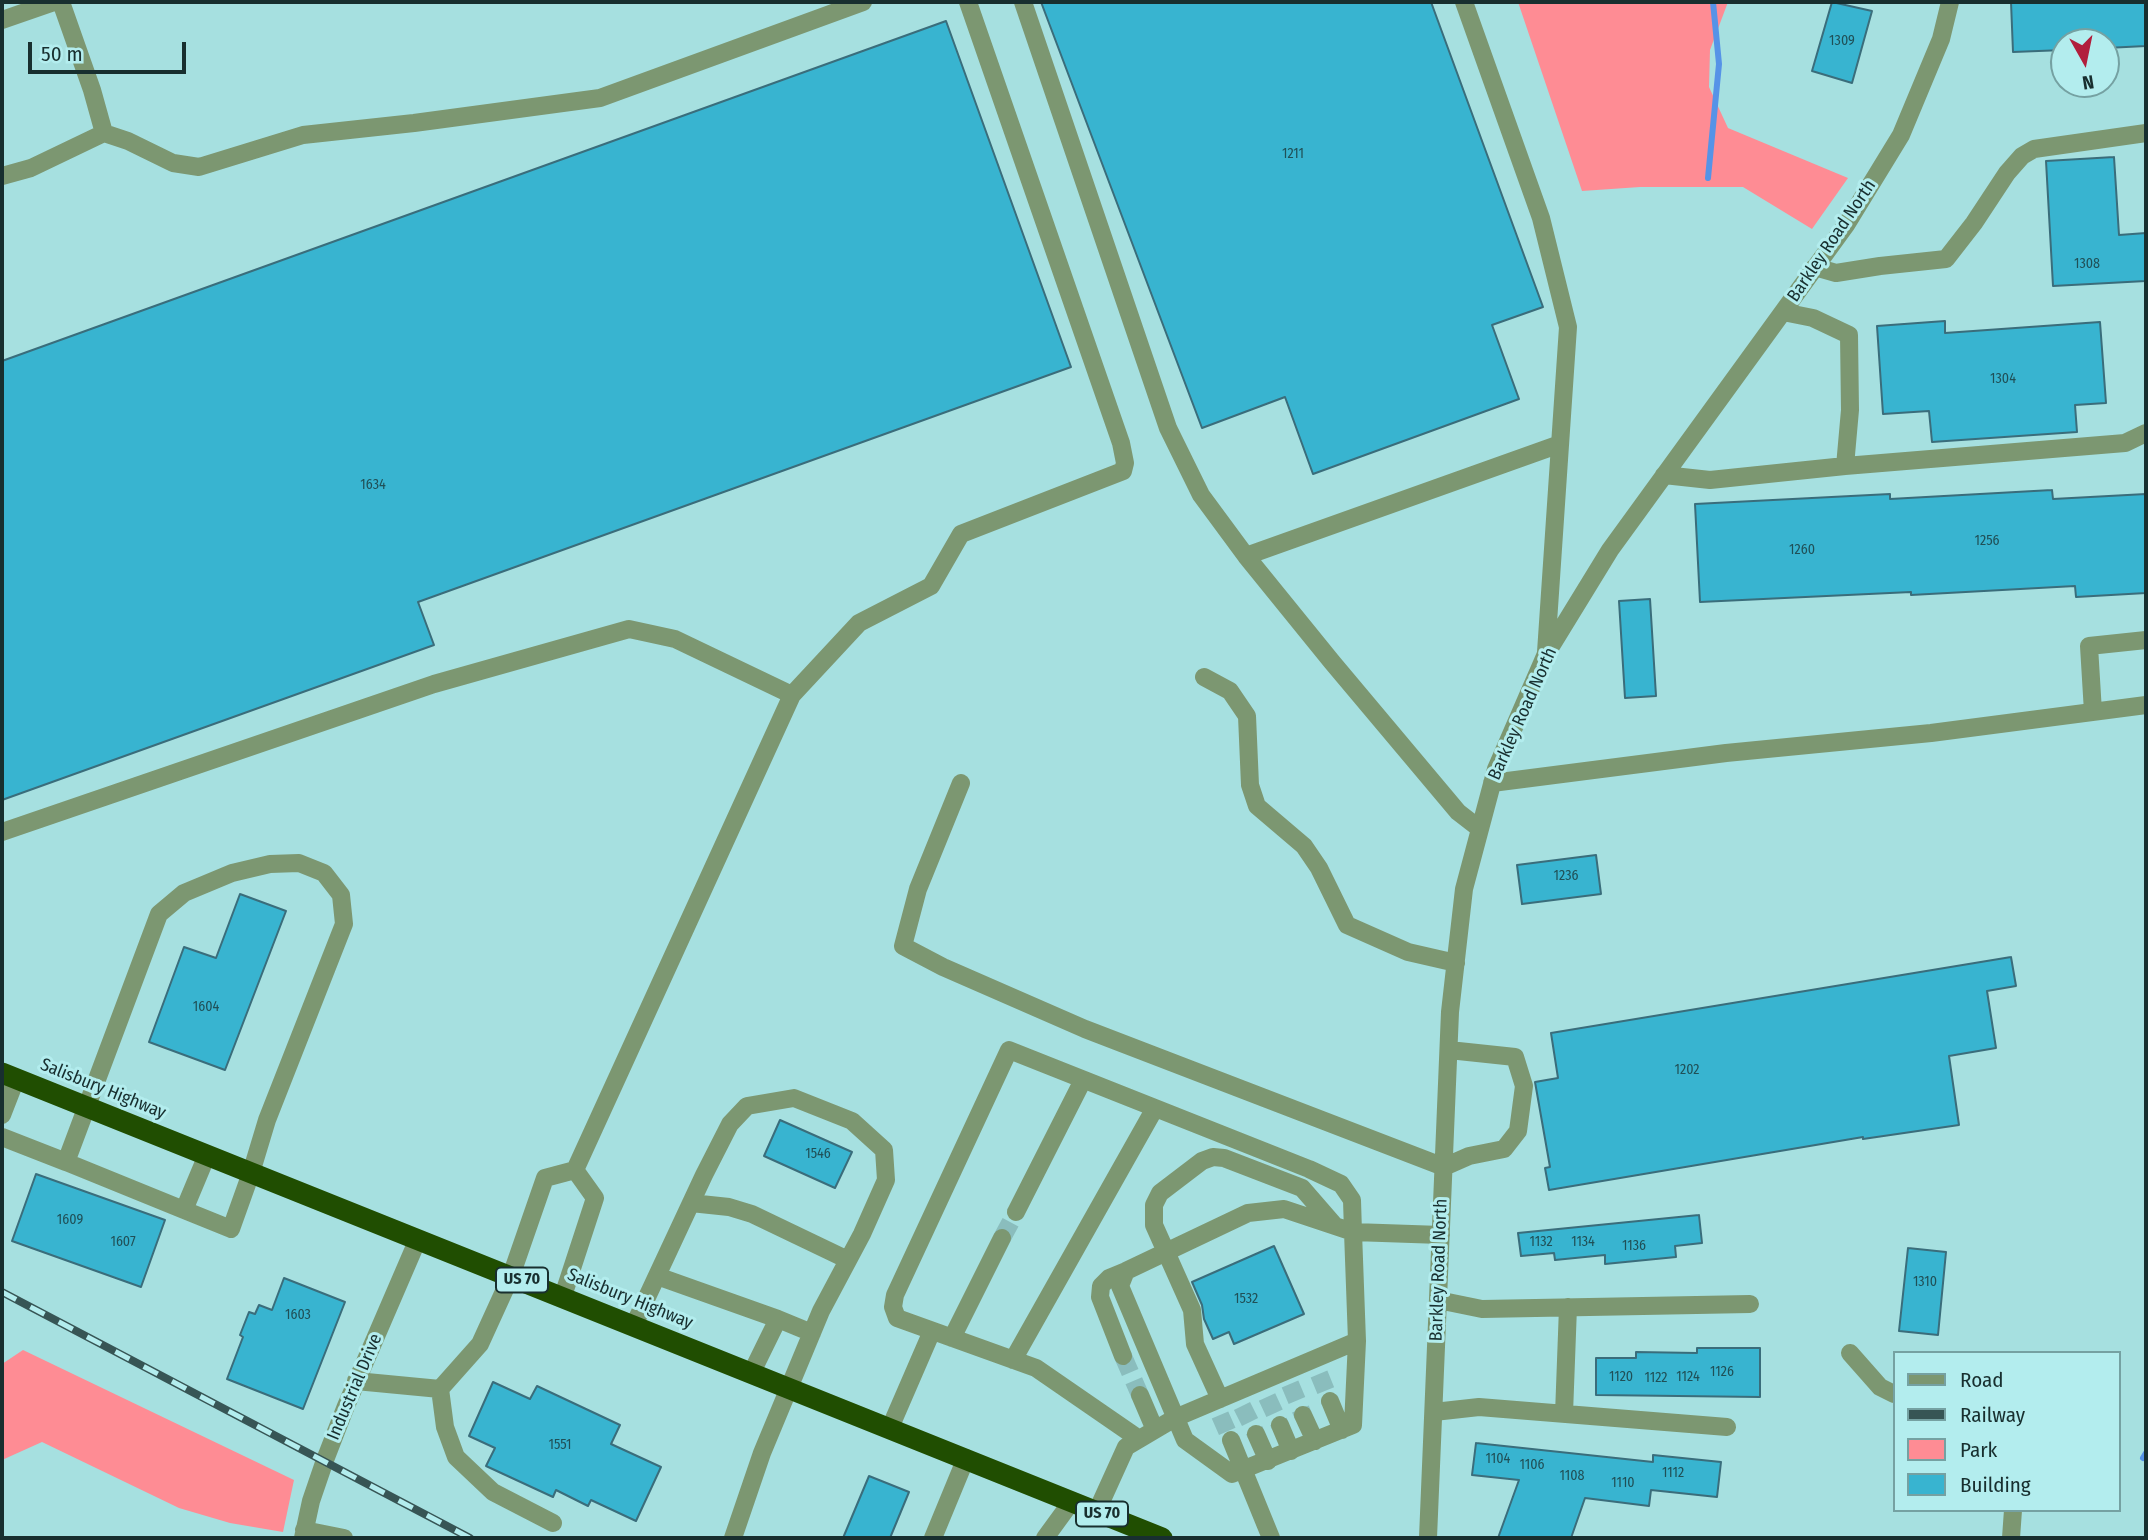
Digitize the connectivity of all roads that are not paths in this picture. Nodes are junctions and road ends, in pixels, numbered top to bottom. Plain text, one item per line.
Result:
1 (54, 2) edge
2 (61, 2) edge
3 (863, 2) edge
4 (968, 2) edge
5 (1023, 2) edge
6 (1464, 2) edge
7 (1950, 2) edge
8 (2, 20) edge
9 (104, 133) junction
10 (2146, 133) edge
11 (2, 176) edge
12 (1815, 267) junction
13 (1783, 312) junction
14 (2146, 433) edge
15 (1559, 444) junction
16 (1845, 466) junction
17 (1664, 475) junction
18 (1246, 556) junction
19 (2146, 640) edge
20 (1545, 656) junction
21 (1204, 677) dead end
22 (792, 695) junction
23 (2146, 705) edge
24 (2093, 712) junction
25 (961, 783) dead end
26 (1492, 783) junction
27 (1480, 829) junction
28 (2, 832) edge
29 (1456, 963) junction
30 (1449, 1050) junction
31 (9, 1076) edge
32 (1083, 1080) junction
33 (87, 1107) junction
34 (1155, 1108) junction
35 (2, 1115) edge
36 (2, 1137) edge
37 (207, 1156) junction
38 (66, 1161) junction
39 (1444, 1167) junction
40 (575, 1170) junction
41 (251, 1173) junction
42 (691, 1203) junction
43 (184, 1210) junction
44 (1016, 1212) tunnel mouth
45 (1335, 1226) junction
46 (1353, 1232) junction
47 (1441, 1235) junction
48 (1002, 1238) tunnel mouth
49 (418, 1239) junction
50 (1165, 1252) junction
51 (848, 1260) junction
52 (1126, 1270) junction
53 (511, 1276) junction
54 (657, 1276) junction
55 (563, 1296) junction
56 (1438, 1300) junction
57 (1750, 1304) dead end
58 (1568, 1307) junction
59 (778, 1319) junction
60 (634, 1325) junction
61 (932, 1331) junction
62 (812, 1333) junction
63 (952, 1338) junction
64 (1357, 1341) junction
65 (1850, 1353) dead end
66 (1123, 1356) tunnel mouth
67 (1013, 1360) junction
68 (752, 1372) junction
69 (356, 1381) junction
70 (790, 1388) junction
71 (440, 1389) junction
72 (1892, 1393) edge
73 (1140, 1395) tunnel mouth
74 (1331, 1401) tunnel mouth
75 (1226, 1403) junction
76 (1434, 1412) junction
77 (1564, 1414) junction
78 (1303, 1415) tunnel mouth
79 (1175, 1418) junction
80 (1280, 1425) tunnel mouth
81 (1727, 1427) dead end
82 (890, 1428) junction
83 (1342, 1430) junction
84 (1147, 1434) junction
85 (1256, 1434) tunnel mouth
86 (1231, 1440) tunnel mouth
87 (1314, 1441) junction
88 (1291, 1451) junction
89 (966, 1458) junction
90 (1268, 1461) junction
91 (1245, 1470) junction
92 (1072, 1501) junction
93 (1097, 1511) junction
94 (2013, 1512) edge
95 (553, 1523) dead end
96 (304, 1534) edge
97 (344, 1538) edge
98 (733, 1538) edge
99 (933, 1538) edge
100 (1045, 1538) edge
101 (1162, 1538) edge
102 (1270, 1538) edge
103 (1428, 1538) edge
104 (2011, 1538) edge

1 - 8 street
2 - 9 street
3 - 9 street
4 - 22 street
5 - 18 street
6 - 15 street
7 - 12 street, Barkley Road North
9 - 11 street
10 - 12 street
12 - 13 street, Barkley Road North
13 - 16 street
13 - 17 street, Barkley Road North
14 - 16 street
15 - 18 street
15 - 20 street
16 - 17 street
17 - 20 street, Barkley Road North
18 - 27 street
19 - 24 street
20 - 26 street, Barkley Road North
21 - 29 street
22 - 28 street
22 - 40 street
23 - 24 street
24 - 26 street
25 - 39 street
26 - 27 street, Barkley Road North
27 - 29 street, Barkley Road North
29 - 30 street, Barkley Road North
30 - 39 street, Barkley Road North
30 - 39 street
31 - 33 highway, Salisbury Highway / US 70
31 - 35 street
32 - 34 street
32 - 44 street
32 - 61 street
33 - 37 highway, Salisbury Highway / US 70
33 - 38 street
33 - 41 street
34 - 46 street
34 - 67 street
36 - 38 street
37 - 41 highway, Salisbury Highway / US 70
37 - 43 street
38 - 43 street
39 - 47 street, Barkley Road North
40 - 53 street
40 - 55 street
41 - 43 street
41 - 49 highway, Salisbury Highway / US 70
42 - 51 street
42 - 51 street
42 - 54 street
45 - 46 street
45 - 50 street
45 - 50 street
46 - 47 street
46 - 64 street
47 - 56 street, Barkley Road North
48 - 63 street
49 - 53 highway, Salisbury Highway / US 70
49 - 69 street, Industrial Drive
50 - 52 street
50 - 75 street
51 - 62 street
52 - 66 street
52 - 79 street
53 - 55 highway, Salisbury Highway / US 70
53 - 71 street
54 - 59 street
54 - 60 street
55 - 60 highway, Salisbury Highway / US 70
56 - 58 street
56 - 76 street, Barkley Road North
57 - 58 street
58 - 77 street
59 - 62 street
59 - 68 street
60 - 68 highway, Salisbury Highway / US 70
61 - 63 street
61 - 82 street
62 - 70 street
63 - 67 street
64 - 75 street
64 - 83 street
65 - 72 street
67 - 84 street
68 - 70 highway, Salisbury Highway / US 70
69 - 71 street
69 - 96 street, Industrial Drive
70 - 82 highway, Salisbury Highway / US 70
70 - 98 street
71 - 95 street
73 - 84 street
74 - 83 street
75 - 79 street
76 - 77 street
76 - 103 street, Barkley Road North
77 - 81 street
78 - 87 street
79 - 84 street
79 - 91 street
80 - 88 street
82 - 89 highway, Salisbury Highway / US 70
83 - 87 street
84 - 93 street
85 - 90 street
86 - 91 street
87 - 88 street
88 - 90 street
89 - 92 highway, Salisbury Highway / US 70
89 - 99 street
90 - 91 street
91 - 102 street
92 - 93 highway, Salisbury Highway / US 70
92 - 100 street
93 - 101 highway, Salisbury Highway / US 70
94 - 104 street
96 - 97 street

